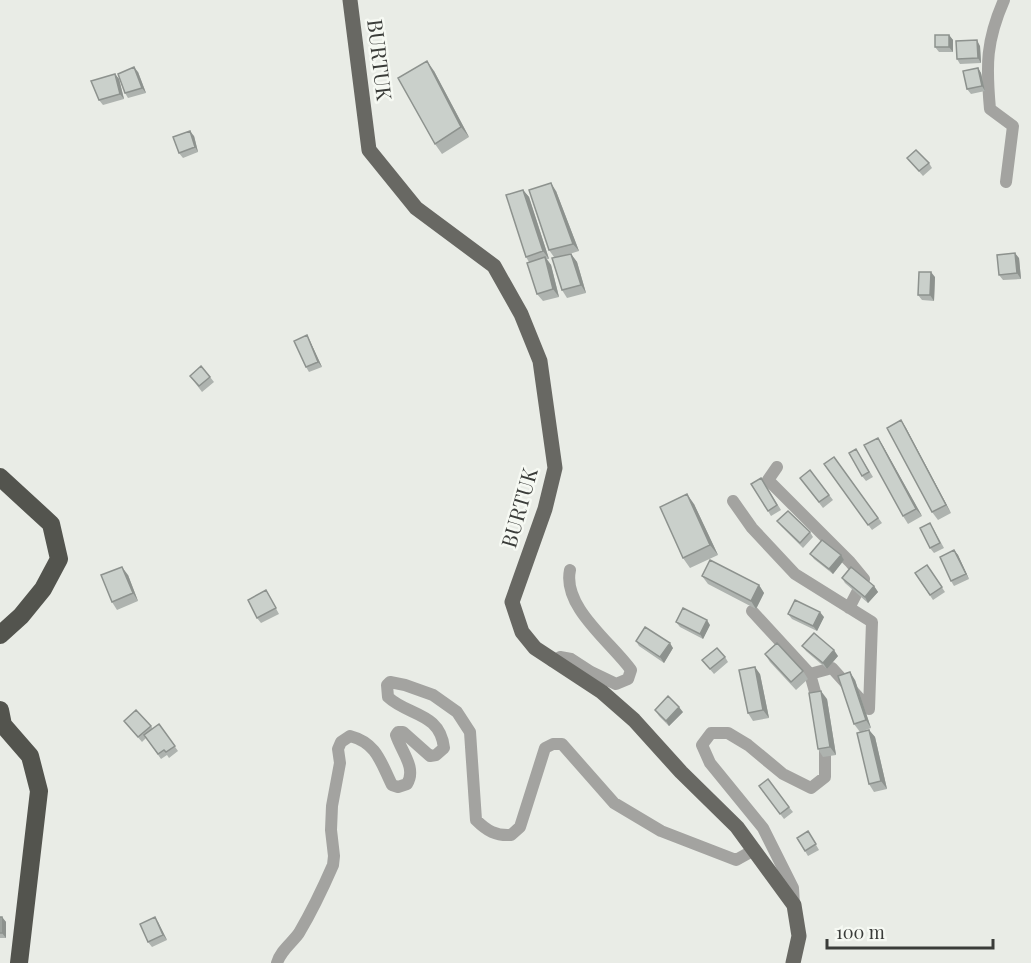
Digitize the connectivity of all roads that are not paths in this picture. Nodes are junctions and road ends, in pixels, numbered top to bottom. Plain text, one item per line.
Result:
1 (351, 0) edge
2 (1004, 0) edge
3 (1006, 182) dead end
4 (777, 467) dead end
5 (0, 477) edge
6 (733, 501) dead end
7 (570, 570) dead end
8 (849, 608) junction
9 (752, 611) edge
10 (0, 635) edge
11 (552, 661) junction
12 (810, 674) junction
13 (0, 710) edge
14 (754, 850) junction
15 (794, 905) junction
16 (19, 963) edge
17 (277, 963) edge
18 (793, 963) edge

1 - 11 main road, BURTUK
2 - 3 street
4 - 8 street
5 - 10 highway
6 - 8 street
7 - 11 street
8 - 12 street
9 - 12 street
11 - 14 main road, BURTUK
12 - 15 street
13 - 16 highway
14 - 15 main road, BURTUK
14 - 17 street
15 - 18 main road

